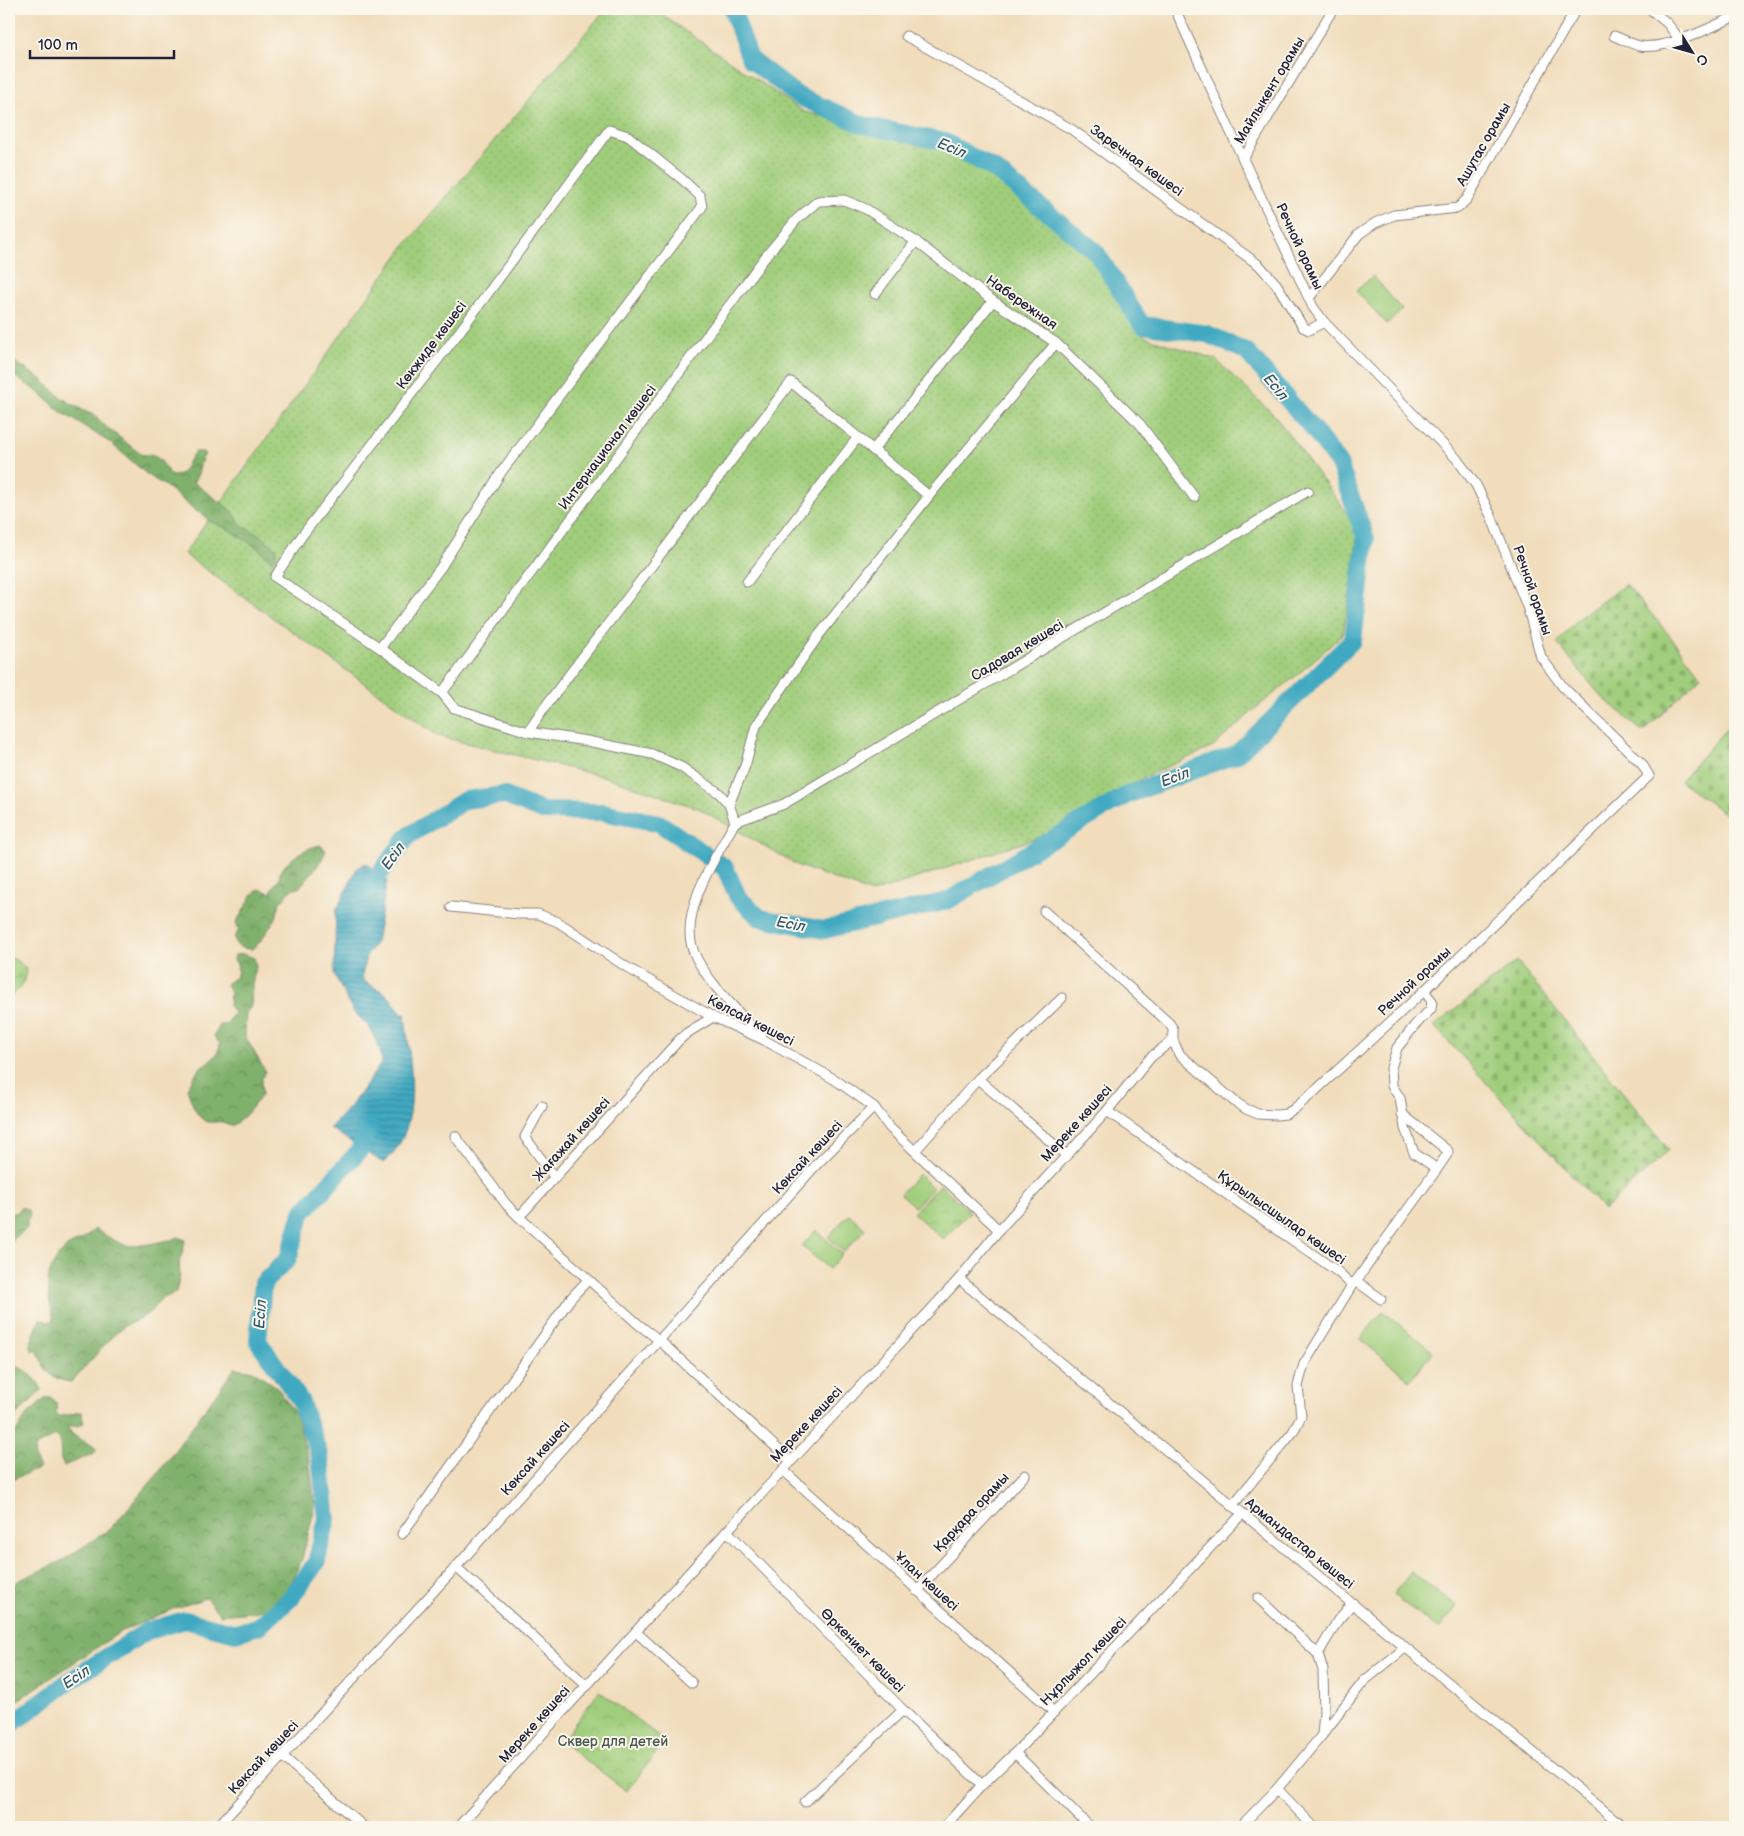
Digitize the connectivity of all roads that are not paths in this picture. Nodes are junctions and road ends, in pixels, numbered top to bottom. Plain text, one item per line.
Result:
1 (1175, 9) edge
2 (1333, 9) edge
3 (1576, 9) edge
4 (1650, 9) edge
5 (1731, 9) edge
6 (1735, 16) edge
7 (1724, 22) junction
8 (906, 36) dead end
9 (1614, 36) dead end
10 (1680, 40) junction
11 (1243, 159) junction
12 (797, 219) joint
13 (916, 241) junction
14 (875, 294) dead end
15 (1309, 298) junction
16 (993, 301) junction
17 (1324, 322) junction
18 (1056, 343) junction
19 (858, 437) junction
20 (873, 450) junction
21 (1308, 491) dead end
22 (929, 496) junction
23 (1194, 498) dead end
24 (747, 582) dead end
25 (380, 648) junction
26 (442, 693) junction
27 (528, 732) junction
28 (729, 804) junction
29 (735, 822) junction
30 (451, 907) dead end
31 (1044, 912) dead end
32 (1424, 991) junction
33 (1062, 998) dead end
34 (713, 1017) junction
35 (764, 1040) junction
36 (1173, 1040) junction
37 (978, 1079) junction
38 (542, 1106) dead end
39 (874, 1107) junction
40 (1106, 1111) junction
41 (1402, 1114) junction
42 (456, 1136) dead end
43 (915, 1151) junction
44 (1066, 1155) junction
45 (1437, 1170) junction
46 (554, 1178) junction
47 (519, 1217) junction
48 (999, 1230) junction
49 (959, 1279) junction
50 (588, 1280) junction
51 (1354, 1283) junction
52 (1381, 1299) dead end
53 (659, 1340) junction
54 (791, 1461) junction
55 (783, 1470) junction
56 (1025, 1474) dead end
57 (1232, 1506) junction
58 (1242, 1514) junction
59 (726, 1531) junction
60 (402, 1534) dead end
61 (456, 1567) junction
62 (917, 1591) junction
63 (1258, 1598) dead end
64 (1354, 1603) junction
65 (636, 1632) junction
66 (1404, 1648) junction
67 (1318, 1654) junction
68 (692, 1683) dead end
69 (587, 1686) junction
70 (903, 1710) junction
71 (1054, 1712) junction
72 (1322, 1735) junction
73 (1015, 1753) junction
74 (282, 1756) junction
75 (982, 1785) junction
76 (1277, 1789) junction
77 (805, 1802) dead end
78 (217, 1827) edge
79 (364, 1827) edge
80 (458, 1827) edge
81 (944, 1827) edge
82 (1090, 1827) edge
83 (1240, 1827) edge
84 (1314, 1827) edge
85 (1624, 1827) edge

1 - 11 street, Речной орамы
2 - 11 street, Майлыкент орамы
3 - 15 street, Ашутас орамы
4 - 10 street
5 - 7 street
6 - 7 street
7 - 10 street
8 - 17 street, Заречная көшесі
9 - 10 street
11 - 15 street, Речной орамы
12 - 13 street, Набережная
12 - 26 street, Интернационал көшесі
13 - 14 street
13 - 16 street, Набережная
15 - 17 street, Речной орамы
16 - 18 street, Набережная
16 - 20 street
17 - 32 street, Речной орамы
18 - 22 street
18 - 23 street, Набережная
19 - 20 street
19 - 24 street
19 - 27 street
20 - 22 street
21 - 29 street, Садовая көшесі
22 - 28 street
25 - 25 street, Көкжиде көшесі
25 - 26 street
26 - 27 street
27 - 28 street
28 - 29 street
29 - 35 street
30 - 34 street, Көлсай көшесі
31 - 36 street, Речной орамы
32 - 36 street, Речной орамы
32 - 41 street
33 - 37 street
34 - 35 street, Көлсай көшесі
34 - 46 street, Жағажай көшесі
35 - 39 street, Көлсай көшесі
36 - 40 street, Мереке көшесі
37 - 43 street
37 - 44 street
38 - 46 street
39 - 43 street, Көлсай көшесі
39 - 53 street, Көксай көшесі
40 - 44 street, Мереке көшесі
40 - 51 street, Құрылысшылар көшесі
41 - 45 street
41 - 45 street
42 - 47 street
43 - 48 street, Көлсай көшесі
44 - 48 street, Мереке көшесі
45 - 51 street
46 - 47 street, Жағажай көшесі
47 - 50 street
48 - 49 street, Мереке көшесі
49 - 54 street, Мереке көшесі
49 - 57 street, Армандастар көшесі
50 - 53 street
50 - 60 street
51 - 52 street
51 - 57 street, Құрылысшылар көшесі
53 - 54 street
53 - 61 street, Көксай көшесі
54 - 55 street, Мереке көшесі
55 - 59 street, Мереке көшесі
55 - 62 street, Ұлан көшесі
56 - 62 street, Қарқара орамы
57 - 58 street, Армандастар көшесі
58 - 64 street, Армандастар көшесі
58 - 71 street, Нұрлыжол көшесі
59 - 65 street, Мереке көшесі
59 - 70 street, Өркениет көшесі
61 - 69 street
61 - 74 street, Көксай көшесі
62 - 71 street, Ұлан көшесі
63 - 67 street
64 - 66 street, Армандастар көшесі
64 - 67 street
65 - 68 street
65 - 69 street, Мереке көшесі
66 - 72 street
66 - 85 street, Армандастар көшесі
67 - 72 street
69 - 80 street, Мереке көшесі
70 - 75 street, Өркениет көшесі
70 - 77 street
71 - 73 street, Нұрлыжол көшесі
72 - 76 street
73 - 75 street, Нұрлыжол көшесі
73 - 82 street
74 - 78 street, Көксай көшесі
74 - 79 street
75 - 81 street, Нұрлыжол көшесі
76 - 83 street
76 - 84 street

